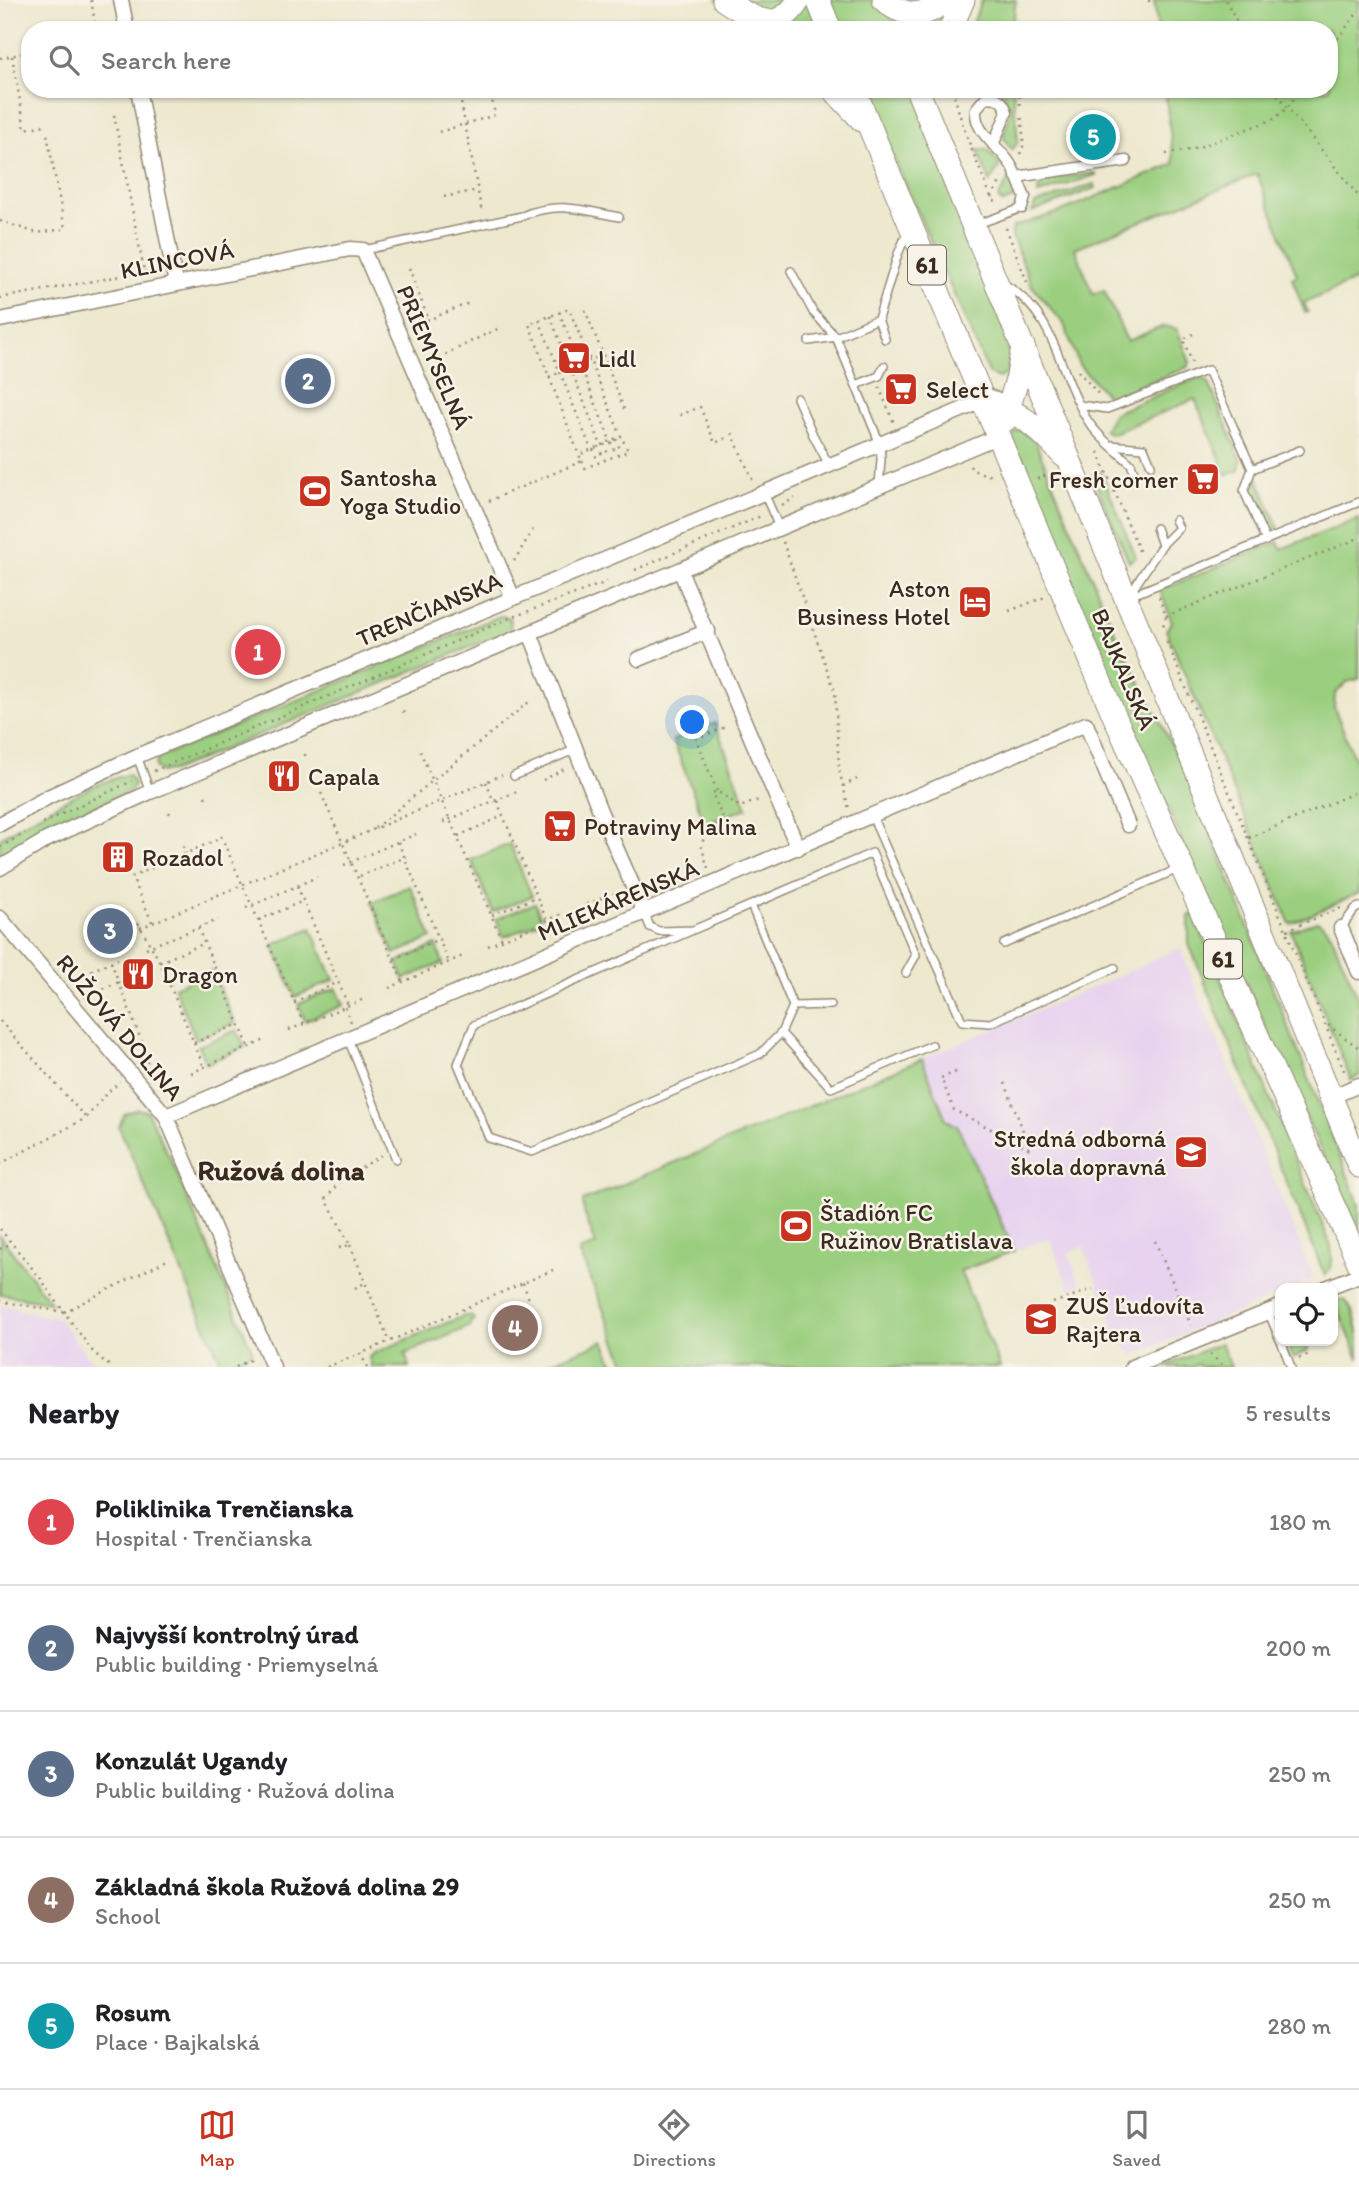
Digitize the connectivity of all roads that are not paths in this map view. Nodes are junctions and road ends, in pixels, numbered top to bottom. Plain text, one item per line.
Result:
1 (121, 0) edge
2 (709, 0) edge
3 (724, 0) edge
4 (799, 0) edge
5 (818, 0) edge
6 (882, 0) edge
7 (944, 0) edge
8 (962, 0) edge
9 (125, 21) edge
10 (739, 21) edge
11 (760, 21) edge
12 (774, 21) edge
13 (826, 21) edge
14 (890, 21) edge
15 (954, 21) edge
16 (140, 98) edge
17 (842, 98) edge
18 (859, 98) edge
19 (921, 98) edge
20 (932, 98) edge
21 (929, 117) junction
22 (871, 129) junction
23 (993, 145) dead end
24 (1126, 161) dead end
25 (1016, 177) junction
26 (1022, 208) joint
27 (619, 217) dead end
28 (974, 225) junction
29 (910, 226) junction
30 (363, 250) junction
31 (791, 271) dead end
32 (995, 278) junction
33 (176, 284) junction
34 (878, 319) junction
35 (0, 320) edge
36 (836, 337) junction
37 (885, 339) dead end
38 (809, 341) dead end
39 (1023, 345) junction
40 (884, 366) dead end
41 (856, 386) junction
42 (797, 398) dead end
43 (985, 400) junction
44 (1080, 405) junction
45 (1009, 408) junction
46 (999, 436) junction
47 (880, 444) junction
48 (1110, 445) junction
49 (1300, 450) dead end
50 (829, 465) junction
51 (1073, 465) junction
52 (1151, 465) dead end
53 (1252, 469) junction
54 (1134, 472) dead end
55 (878, 486) junction
56 (764, 493) junction
57 (1359, 502) edge
58 (1175, 520) dead end
59 (1156, 528) dead end
60 (781, 535) junction
61 (1266, 541) junction
62 (1162, 545) junction
63 (680, 570) junction
64 (513, 598) junction
65 (1127, 598) junction
66 (708, 631) junction
67 (530, 633) junction
68 (639, 659) dead end
69 (578, 755) junction
70 (138, 756) junction
71 (510, 775) road end
72 (150, 793) junction
73 (872, 816) junction
74 (0, 824) edge
75 (1128, 825) dead end
76 (798, 848) junction
77 (0, 867) edge
78 (1182, 868) junction
79 (751, 905) junction
80 (1359, 908) edge
81 (645, 914) junction
82 (0, 918) edge
83 (1341, 928) joint
84 (693, 930) junction
85 (1004, 944) dead end
86 (1115, 968) dead end
87 (1359, 972) edge
88 (906, 973) dead end
89 (831, 1005) dead end
90 (793, 1006) junction
91 (782, 1033) junction
92 (348, 1039) junction
93 (932, 1045) dead end
94 (1347, 1090) edge
95 (166, 1116) junction
96 (396, 1159) dead end
97 (1359, 1164) edge
98 (1359, 1263) edge
99 (1359, 1275) edge
100 (1338, 1283) edge
101 (1274, 1309) edge
102 (1282, 1346) edge
103 (1140, 1365) edge
104 (273, 1367) edge
105 (1291, 1367) edge

1 - 9 street
2 - 10 main road
3 - 11 main road
4 - 12 main road
5 - 13 main road
6 - 7 main road
6 - 14 main road
8 - 15 main road
16 - 33 street
17 - 22 main road
18 - 22 main road, BAJKALSKÁ / 61
19 - 21 main road, BAJKALSKÁ / 61
20 - 21 main road
21 - 28 main road, BAJKALSKÁ / 61
22 - 29 main road, BAJKALSKÁ / 61
23 - 25 street
24 - 25 street
25 - 26 street
26 - 28 lane
27 - 30 lane
28 - 32 main road, BAJKALSKÁ / 61
29 - 34 lane
29 - 43 main road, BAJKALSKÁ / 61
30 - 33 street, KLINCOVÁ
30 - 64 street, PRIEMYSELNÁ
31 - 36 lane
32 - 39 main road, BAJKALSKÁ / 61
32 - 44 lane
33 - 35 street, KLINCOVÁ
34 - 36 lane
34 - 37 lane
36 - 38 lane
36 - 41 lane
39 - 45 main road
39 - 51 main road, BAJKALSKÁ / 61
40 - 41 lane
41 - 47 lane
42 - 50 lane
43 - 45 main road
43 - 46 main road, BAJKALSKÁ / 61
43 - 47 street, TRENČIANSKA
44 - 48 lane
44 - 53 lane
45 - 46 main road
45 - 51 main road
46 - 55 street
46 - 78 main road, BAJKALSKÁ / 61
47 - 50 street, TRENČIANSKA
47 - 55 lane
48 - 52 lane
48 - 54 lane
49 - 53 lane
50 - 56 street, TRENČIANSKA
51 - 65 main road, BAJKALSKÁ / 61
53 - 61 lane
55 - 60 street
56 - 60 lane
56 - 64 street, TRENČIANSKA
57 - 61 lane
58 - 62 lane
59 - 62 lane
60 - 63 street
61 - 65 lane
62 - 65 lane
63 - 66 street
63 - 67 street
64 - 70 street, TRENČIANSKA
65 - 94 main road, BAJKALSKÁ / 61
66 - 68 street
66 - 76 street
67 - 69 street
67 - 72 street
69 - 71 lane
69 - 81 street
70 - 72 lane
70 - 74 street, TRENČIANSKA
72 - 77 street
73 - 75 street, MLIEKÁRENSKÁ
73 - 76 street, MLIEKÁRENSKÁ
73 - 86 lane
76 - 81 street, MLIEKÁRENSKÁ
78 - 85 lane
78 - 98 main road, BAJKALSKÁ / 61
79 - 84 lane
79 - 88 lane
79 - 90 lane
80 - 83 lane
81 - 84 lane
81 - 92 street, MLIEKÁRENSKÁ
82 - 95 street, RUŽOVÁ DOLINA
83 - 87 street
84 - 91 lane
89 - 90 lane
90 - 91 lane
91 - 93 lane
92 - 95 street, MLIEKÁRENSKÁ
92 - 96 lane
94 - 97 main road, BAJKALSKÁ / 61
95 - 104 street, RUŽOVÁ DOLINA
99 - 100 street
101 - 103 street
102 - 105 lane

